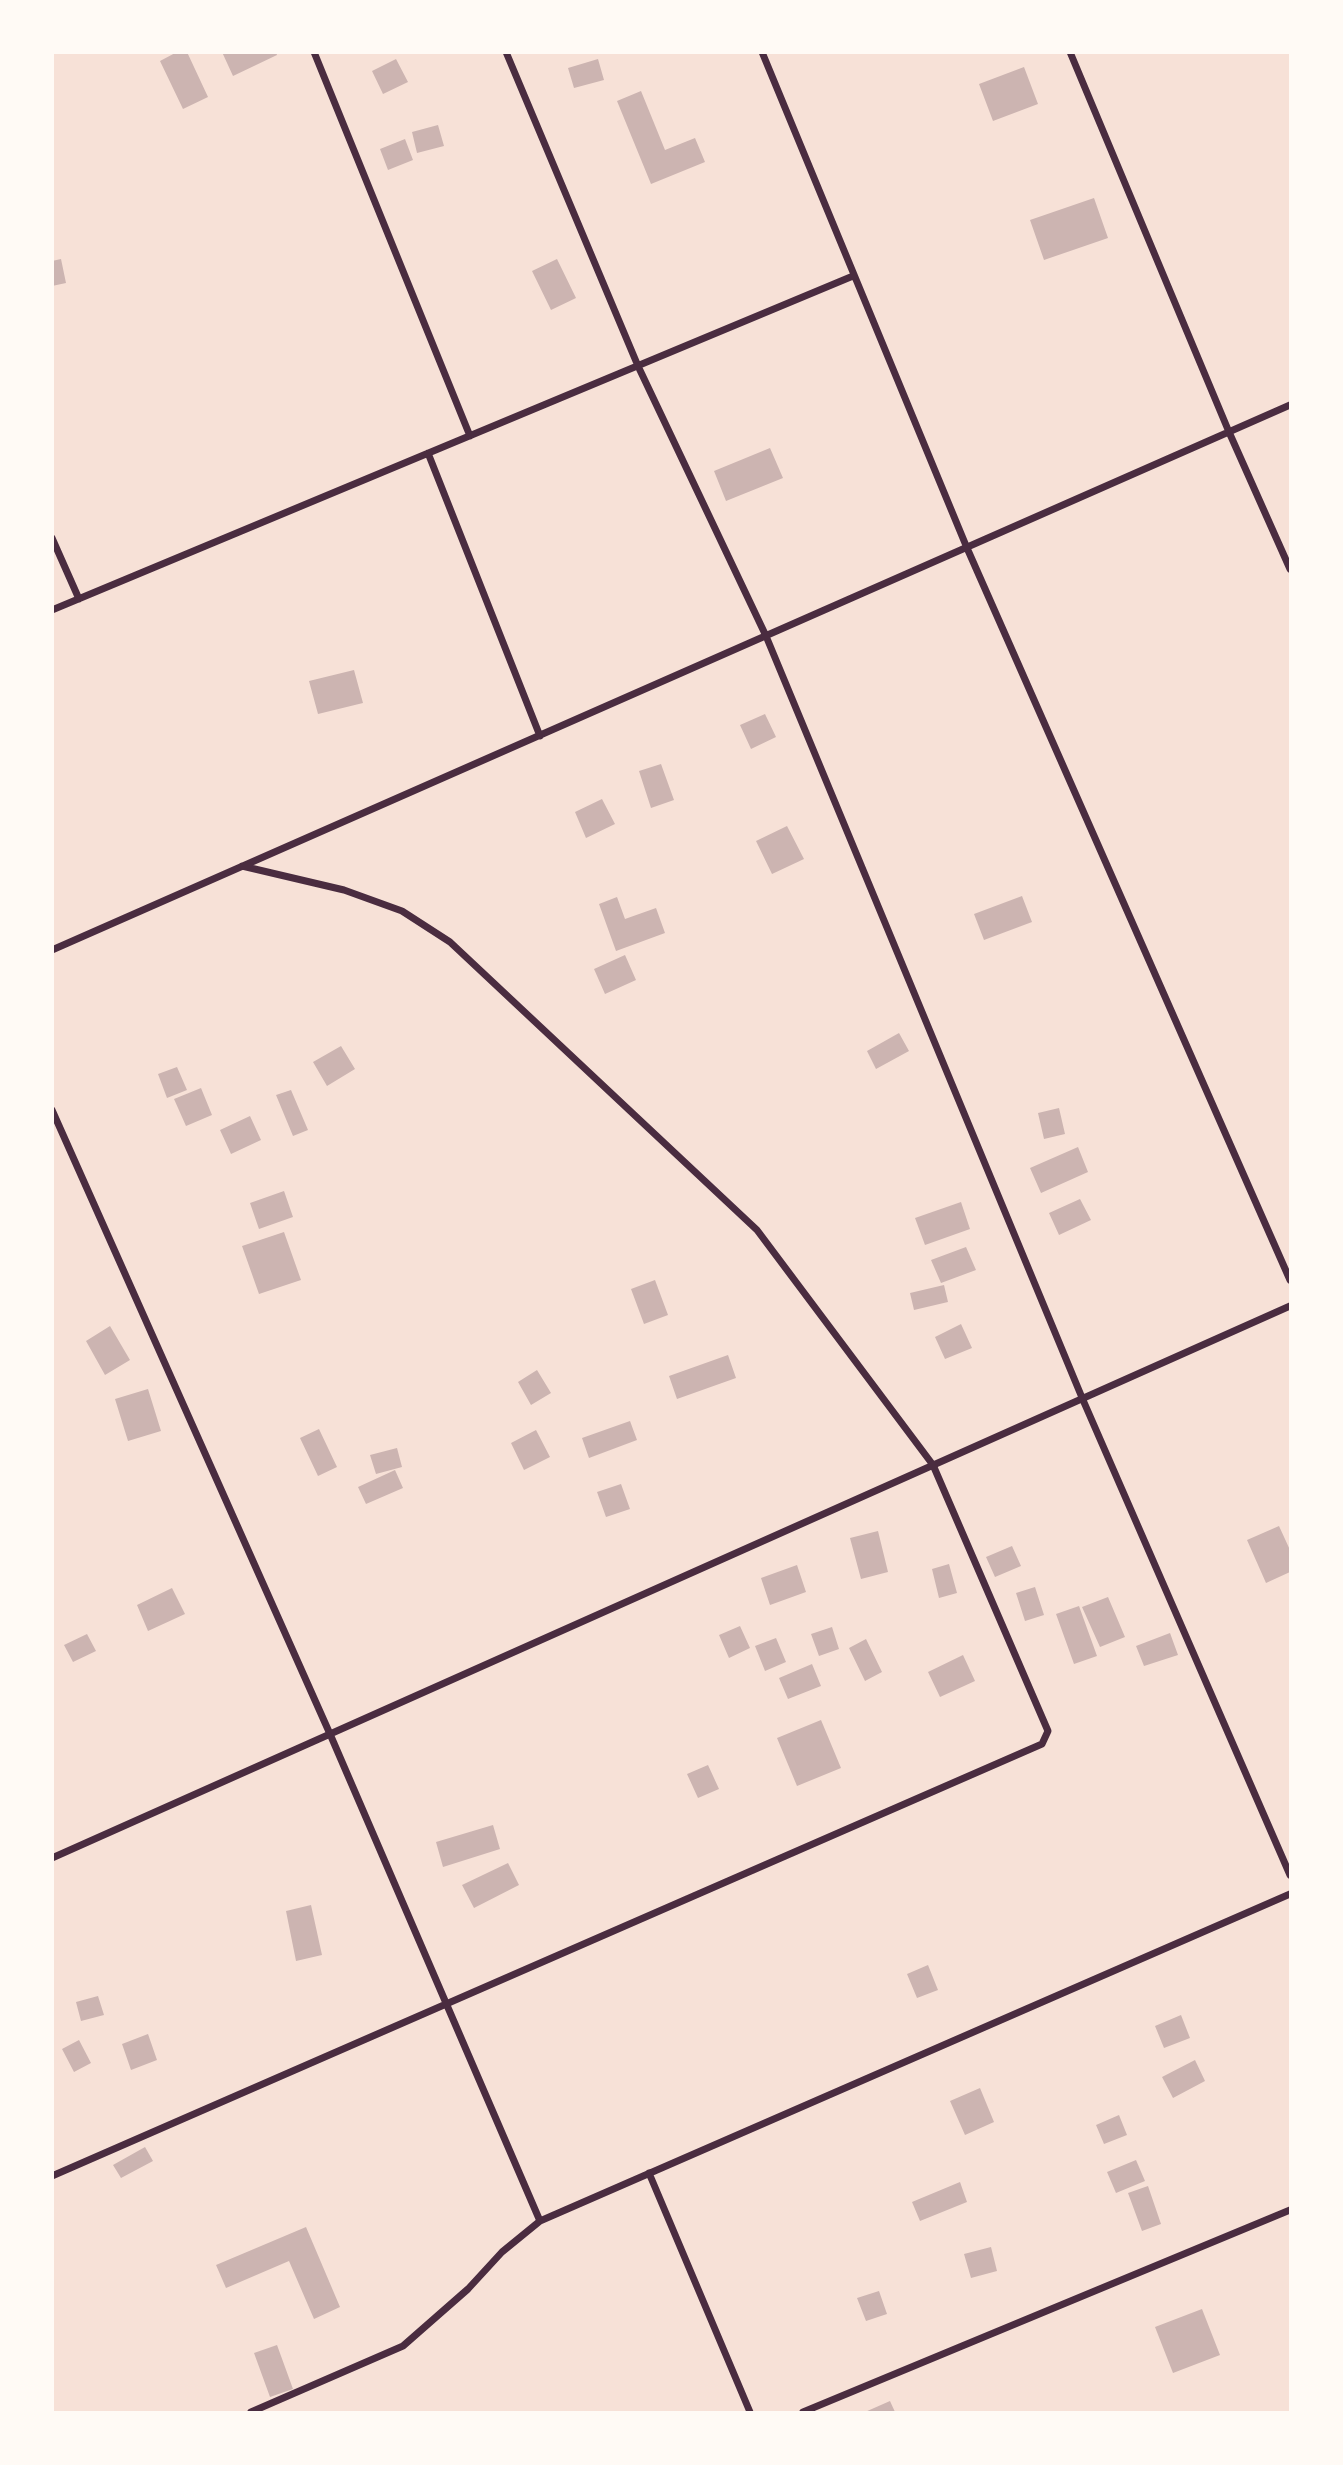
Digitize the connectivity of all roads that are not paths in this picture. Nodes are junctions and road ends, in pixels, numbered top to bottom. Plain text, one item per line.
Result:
1 (314, 52) edge
2 (506, 52) edge
3 (762, 52) edge
4 (1070, 52) edge
5 (853, 276) junction
6 (638, 366) junction
7 (1290, 405) edge
8 (1229, 432) junction
9 (470, 436) junction
10 (428, 453) junction
11 (52, 538) edge
12 (967, 548) junction
13 (1290, 569) edge
14 (79, 599) junction
15 (52, 610) edge
16 (766, 636) junction
17 (540, 736) junction
18 (242, 866) junction
19 (52, 950) edge
20 (52, 1110) edge
21 (1290, 1280) edge
22 (1290, 1306) edge
23 (1083, 1400) junction
24 (933, 1465) junction
25 (330, 1734) junction
26 (52, 1858) edge
27 (1290, 1875) edge
28 (1290, 1894) edge
29 (447, 2004) junction
30 (649, 2173) junction
31 (52, 2176) edge
32 (1290, 2210) edge
33 (540, 2221) junction
34 (251, 2413) edge
35 (750, 2413) edge
36 (803, 2413) edge

1 - 9 street
2 - 6 street
3 - 5 street
4 - 8 street
5 - 6 street
5 - 12 street
6 - 9 street
6 - 16 street
7 - 8 street
8 - 12 street
8 - 13 street
9 - 10 street
10 - 14 street
10 - 17 street
11 - 14 street
12 - 16 street
12 - 21 street
14 - 15 street
16 - 17 street
16 - 23 street
17 - 18 street
18 - 19 street
18 - 24 street
20 - 25 street
22 - 23 street
23 - 24 street
23 - 27 street
24 - 25 street
24 - 29 street
25 - 26 street
25 - 29 street
28 - 30 street
29 - 31 street
29 - 33 street
30 - 33 street
30 - 35 street
32 - 36 street
33 - 34 street

